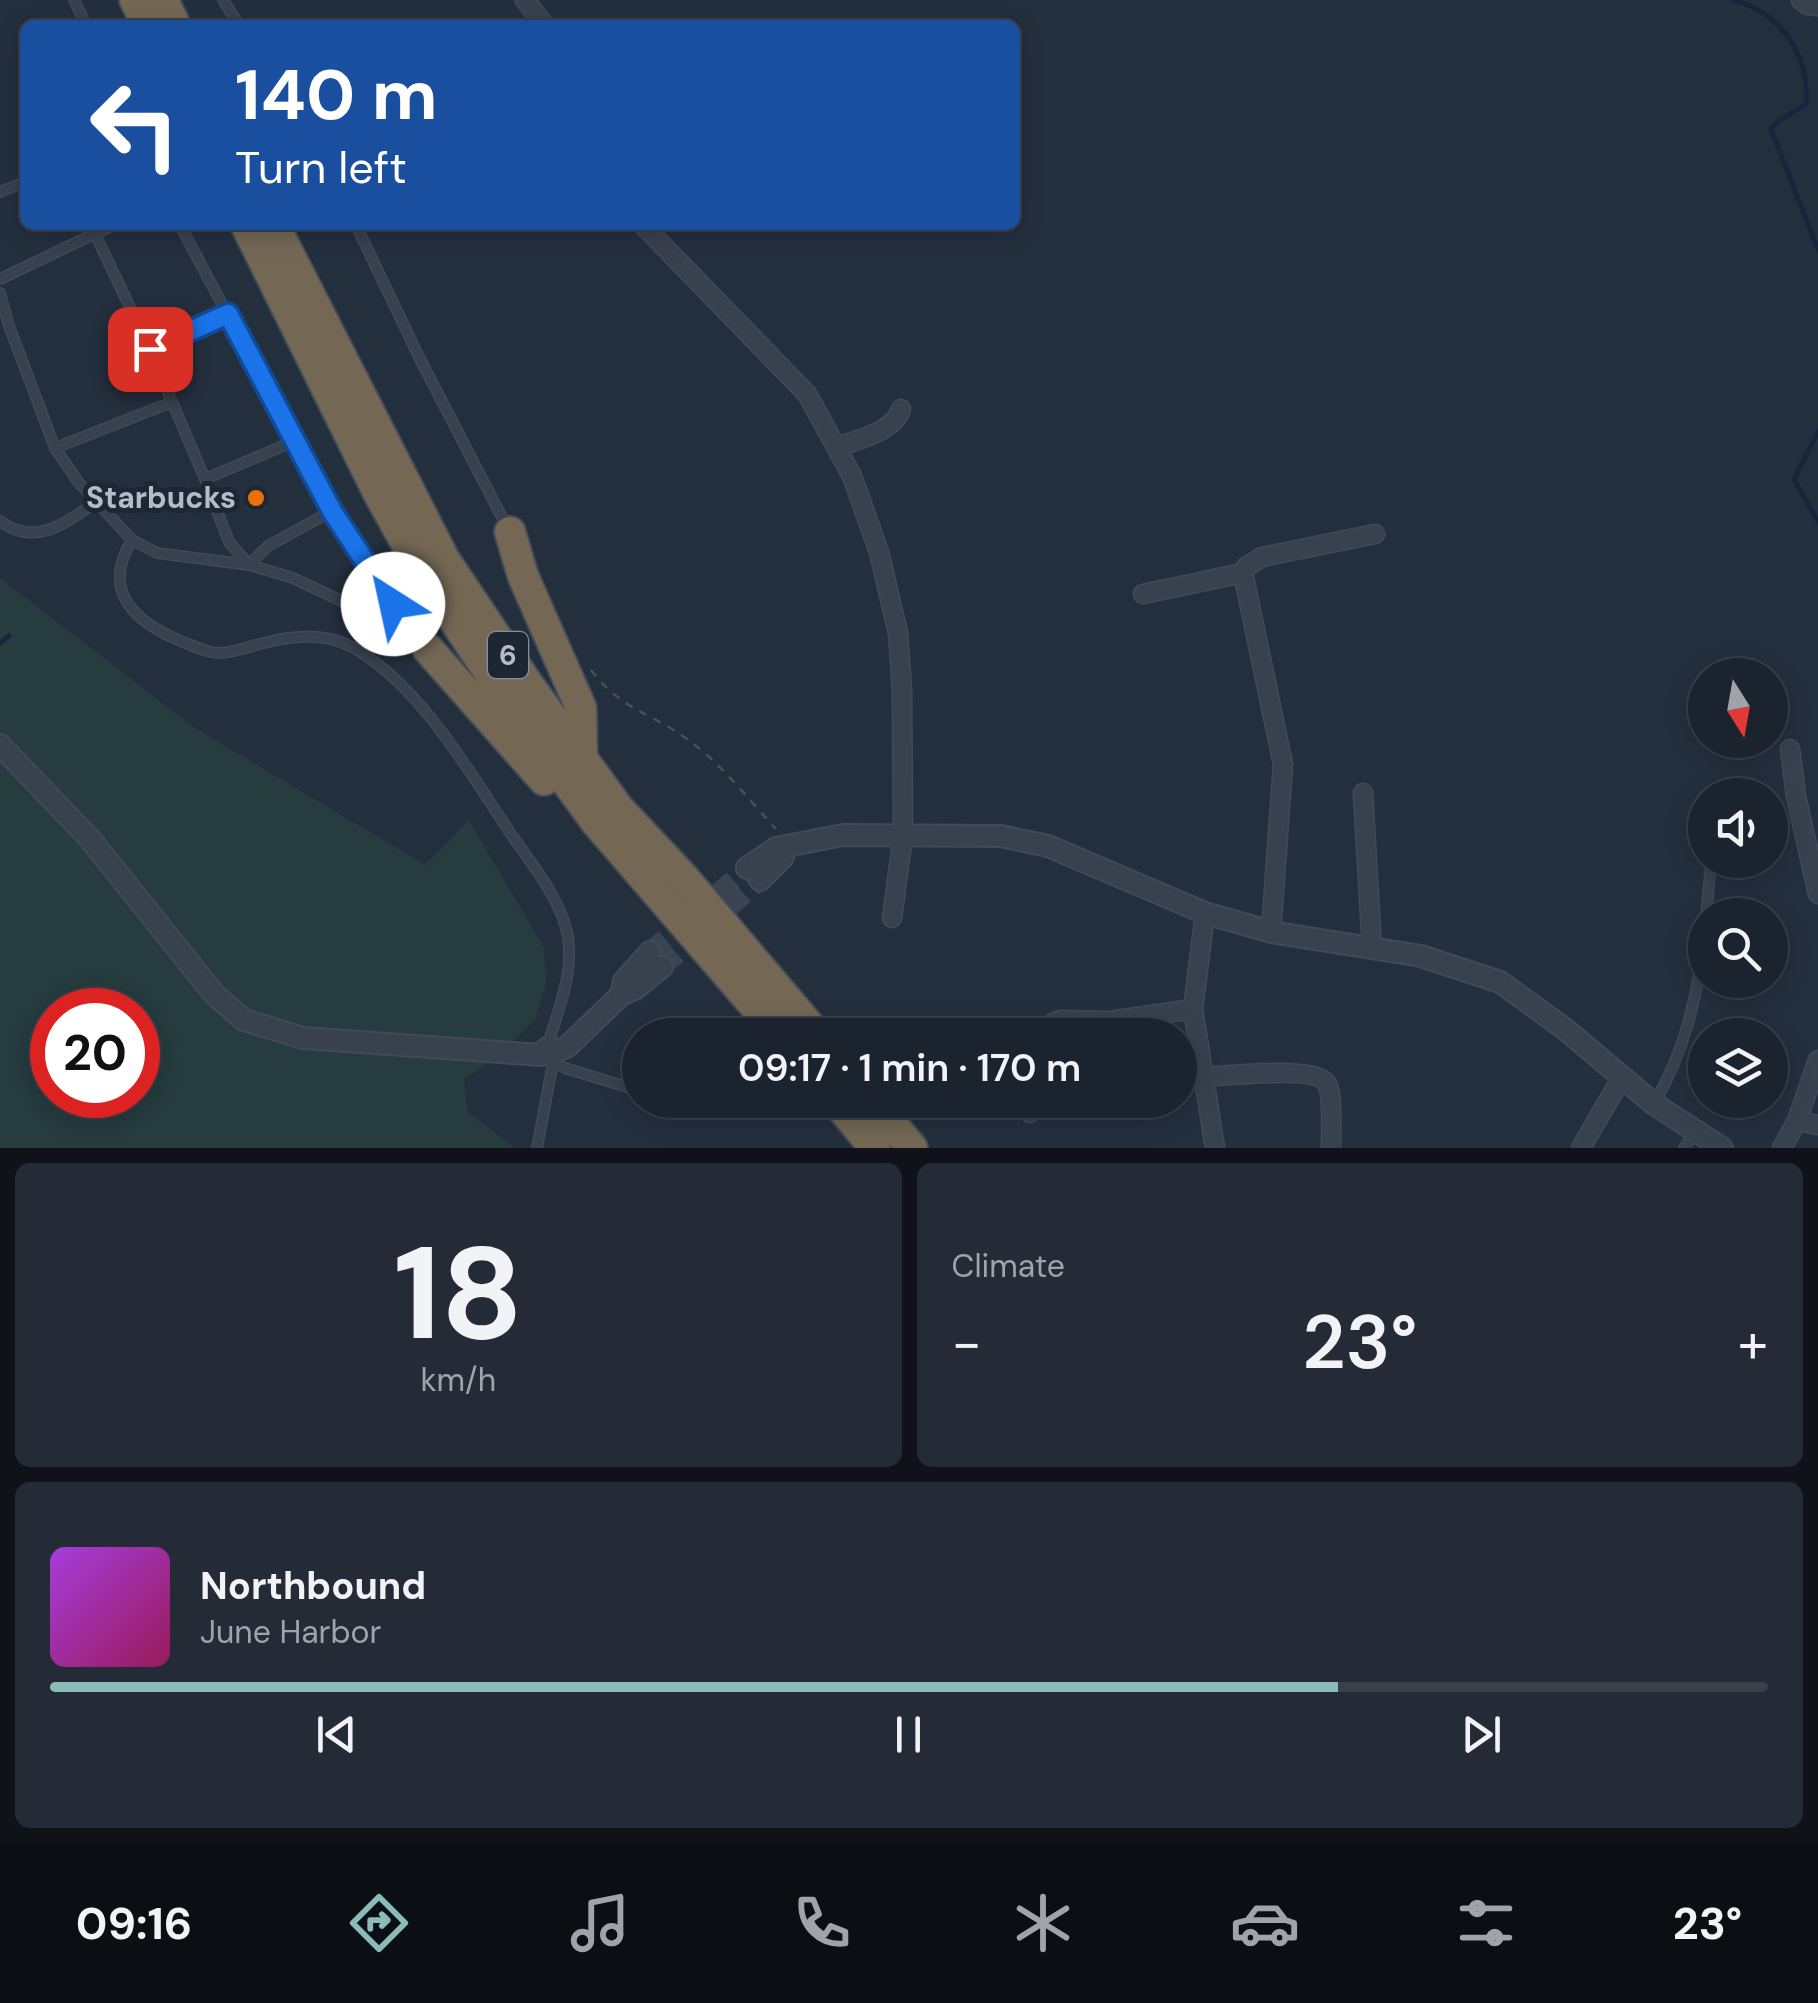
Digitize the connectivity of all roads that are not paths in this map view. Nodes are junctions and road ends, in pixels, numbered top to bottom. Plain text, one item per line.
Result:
1 (525, 0) edge
2 (1801, 0) edge
3 (1818, 6) edge
4 (540, 20) edge
5 (103, 230) edge
6 (183, 230) edge
7 (248, 230) edge
8 (277, 230) edge
9 (358, 230) edge
10 (647, 230) edge
11 (95, 234) junction
12 (0, 279) edge
13 (0, 293) edge
14 (228, 314) junction
15 (150, 349) junction
16 (172, 402) junction
17 (900, 409) dead end
18 (294, 440) junction
19 (838, 447) junction
20 (55, 448) junction
21 (206, 479) junction
22 (95, 502) junction
23 (332, 511) junction
24 (0, 521) edge
25 (510, 532) joint
26 (1376, 534) dead end
27 (132, 540) junction
28 (249, 565) junction
29 (1243, 573) junction
30 (1143, 594) dead end
31 (428, 648) junction
32 (0, 745) edge
33 (1790, 749) dead end
34 (582, 758) junction
35 (1363, 793) dead end
36 (904, 836) junction
37 (754, 874) tunnel mouth
38 (643, 875) junction
39 (1818, 894) edge
40 (1205, 912) junction
41 (892, 918) dead end
42 (1271, 932) junction
43 (1372, 948) junction
44 (656, 960) tunnel mouth
45 (1694, 998) edge
46 (1193, 1009) junction
47 (765, 1018) edge
48 (802, 1018) edge
49 (1125, 1018) edge
50 (550, 1055) junction
51 (1818, 1060) edge
52 (1202, 1076) junction
53 (1622, 1077) junction
54 (622, 1085) edge
55 (1654, 1104) junction
56 (849, 1118) edge
57 (887, 1118) edge
58 (1797, 1121) junction
59 (1818, 1126) edge
60 (1690, 1140) edge
61 (537, 1148) edge
62 (875, 1148) edge
63 (912, 1148) edge
64 (1215, 1148) edge
65 (1330, 1148) edge
66 (1581, 1148) edge
67 (1722, 1148) edge
68 (1782, 1148) edge

1 - 4 street
2 - 3 street
5 - 11 lane
6 - 14 lane
7 - 38 highway, 6
8 - 34 highway, 6
9 - 25 lane
10 - 19 street
11 - 12 lane
11 - 15 lane
13 - 20 lane
14 - 15 lane
14 - 18 lane
15 - 16 lane
16 - 20 lane
16 - 21 lane
17 - 19 street
18 - 21 lane
18 - 23 lane
19 - 36 street
20 - 22 lane
21 - 28 lane
22 - 24 lane
22 - 27 lane
23 - 28 lane
23 - 31 lane
25 - 34 highway
26 - 29 street
27 - 28 lane
27 - 50 lane
28 - 31 lane
29 - 30 street
29 - 42 street
31 - 38 highway
32 - 50 street
33 - 39 street
34 - 48 highway, 6
35 - 43 street
36 - 37 street
36 - 40 street
36 - 41 street
38 - 47 highway, 6
40 - 42 street
40 - 46 street
42 - 43 street
43 - 53 street
44 - 50 street
45 - 55 lane
46 - 49 street
46 - 52 street
50 - 54 lane
50 - 61 lane
51 - 58 street
52 - 64 street
52 - 65 street
53 - 55 street
53 - 66 street
55 - 60 street
56 - 62 highway
57 - 63 highway
58 - 59 street
58 - 68 street
60 - 67 street

